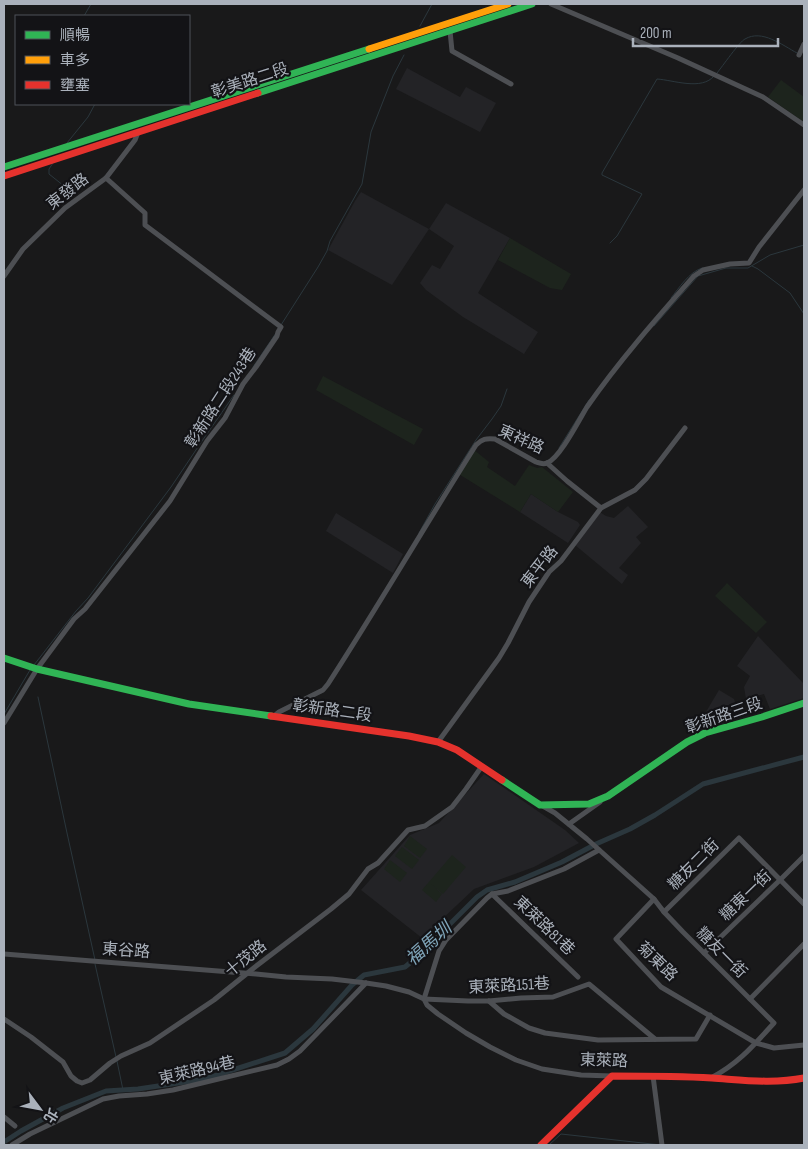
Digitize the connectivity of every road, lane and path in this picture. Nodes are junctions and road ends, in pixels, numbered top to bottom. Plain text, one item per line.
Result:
1 (508, 4) edge
2 (532, 4) edge
3 (551, 4) edge
4 (450, 31) junction
5 (418, 37) junction
6 (804, 44) edge
7 (799, 55) dead end
8 (511, 84) dead end
9 (804, 125) edge
10 (137, 128) junction
11 (4, 168) edge
12 (4, 176) edge
13 (106, 178) junction
14 (804, 190) edge
15 (4, 276) edge
16 (685, 428) dead end
17 (547, 463) junction
18 (601, 508) junction
19 (4, 658) edge
20 (34, 667) junction
21 (804, 703) edge
22 (272, 717) junction
23 (4, 724) edge
24 (438, 742) junction
25 (482, 766) junction
26 (608, 796) junction
27 (540, 805) junction
28 (570, 824) junction
29 (597, 848) junction
30 (804, 856) edge
31 (780, 880) junction
32 (492, 894) junction
33 (654, 899) junction
34 (804, 904) edge
35 (664, 912) junction
36 (804, 944) edge
37 (704, 953) junction
38 (4, 954) edge
39 (247, 973) junction
40 (578, 977) dead end
41 (366, 983) junction
42 (424, 998) junction
43 (750, 999) junction
44 (489, 1001) junction
45 (710, 1016) junction
46 (4, 1019) edge
47 (655, 1039) junction
48 (756, 1043) junction
49 (804, 1045) edge
50 (612, 1076) junction
51 (653, 1076) junction
52 (711, 1078) junction
53 (804, 1078) edge
54 (4, 1117) edge
55 (15, 1126) dead end
56 (12, 1145) edge
57 (541, 1145) edge
58 (662, 1145) edge

1 - 5 street
2 - 4 street
3 - 9 street
4 - 5 street
4 - 8 street
5 - 10 street, 彰美路二段
6 - 7 street
10 - 11 street, 彰美路二段
10 - 12 street, 彰美路二段
10 - 13 street, 東發路
13 - 15 street, 東發路
13 - 20 street, 彰新路二段243巷
14 - 17 street, 東祥路
16 - 18 street, 東平路
17 - 18 street
17 - 22 street, 東祥路
18 - 24 street, 東平路
19 - 20 street, 彰新路二段
20 - 22 street, 彰新路二段
20 - 23 street
21 - 26 street, 彰新路三段
22 - 24 street, 彰新路二段
24 - 25 street, 彰新路二段
25 - 27 street, 彰新路二段
25 - 39 street, 十茂路
26 - 27 street
26 - 28 street
27 - 28 street
28 - 29 street
29 - 32 street
29 - 33 street
30 - 31 street, 糖東一街
31 - 34 street, 糖友二街
31 - 35 street, 糖友二街
31 - 37 street, 糖東一街
32 - 40 street, 東萊路81巷
32 - 42 street
33 - 35 street, 糖友一街
33 - 45 street, 菊東路
35 - 37 street, 糖友一街
36 - 43 street
37 - 43 street, 糖友一街
38 - 39 street, 東谷路
39 - 41 street, 東萊路
39 - 46 street, 十茂路
41 - 42 street, 東萊路
41 - 56 street, 東萊路94巷
42 - 44 street, 東萊路151巷
42 - 50 street, 東萊路
43 - 48 street, 糖友一街
44 - 47 street
44 - 47 street, 東萊路151巷
45 - 47 street
45 - 48 street, 菊東路
48 - 49 street, 菊東路
48 - 52 street
50 - 51 street, 東萊路
50 - 57 street
51 - 52 street, 東萊路
51 - 58 street
52 - 53 street, 東萊路
54 - 55 street

